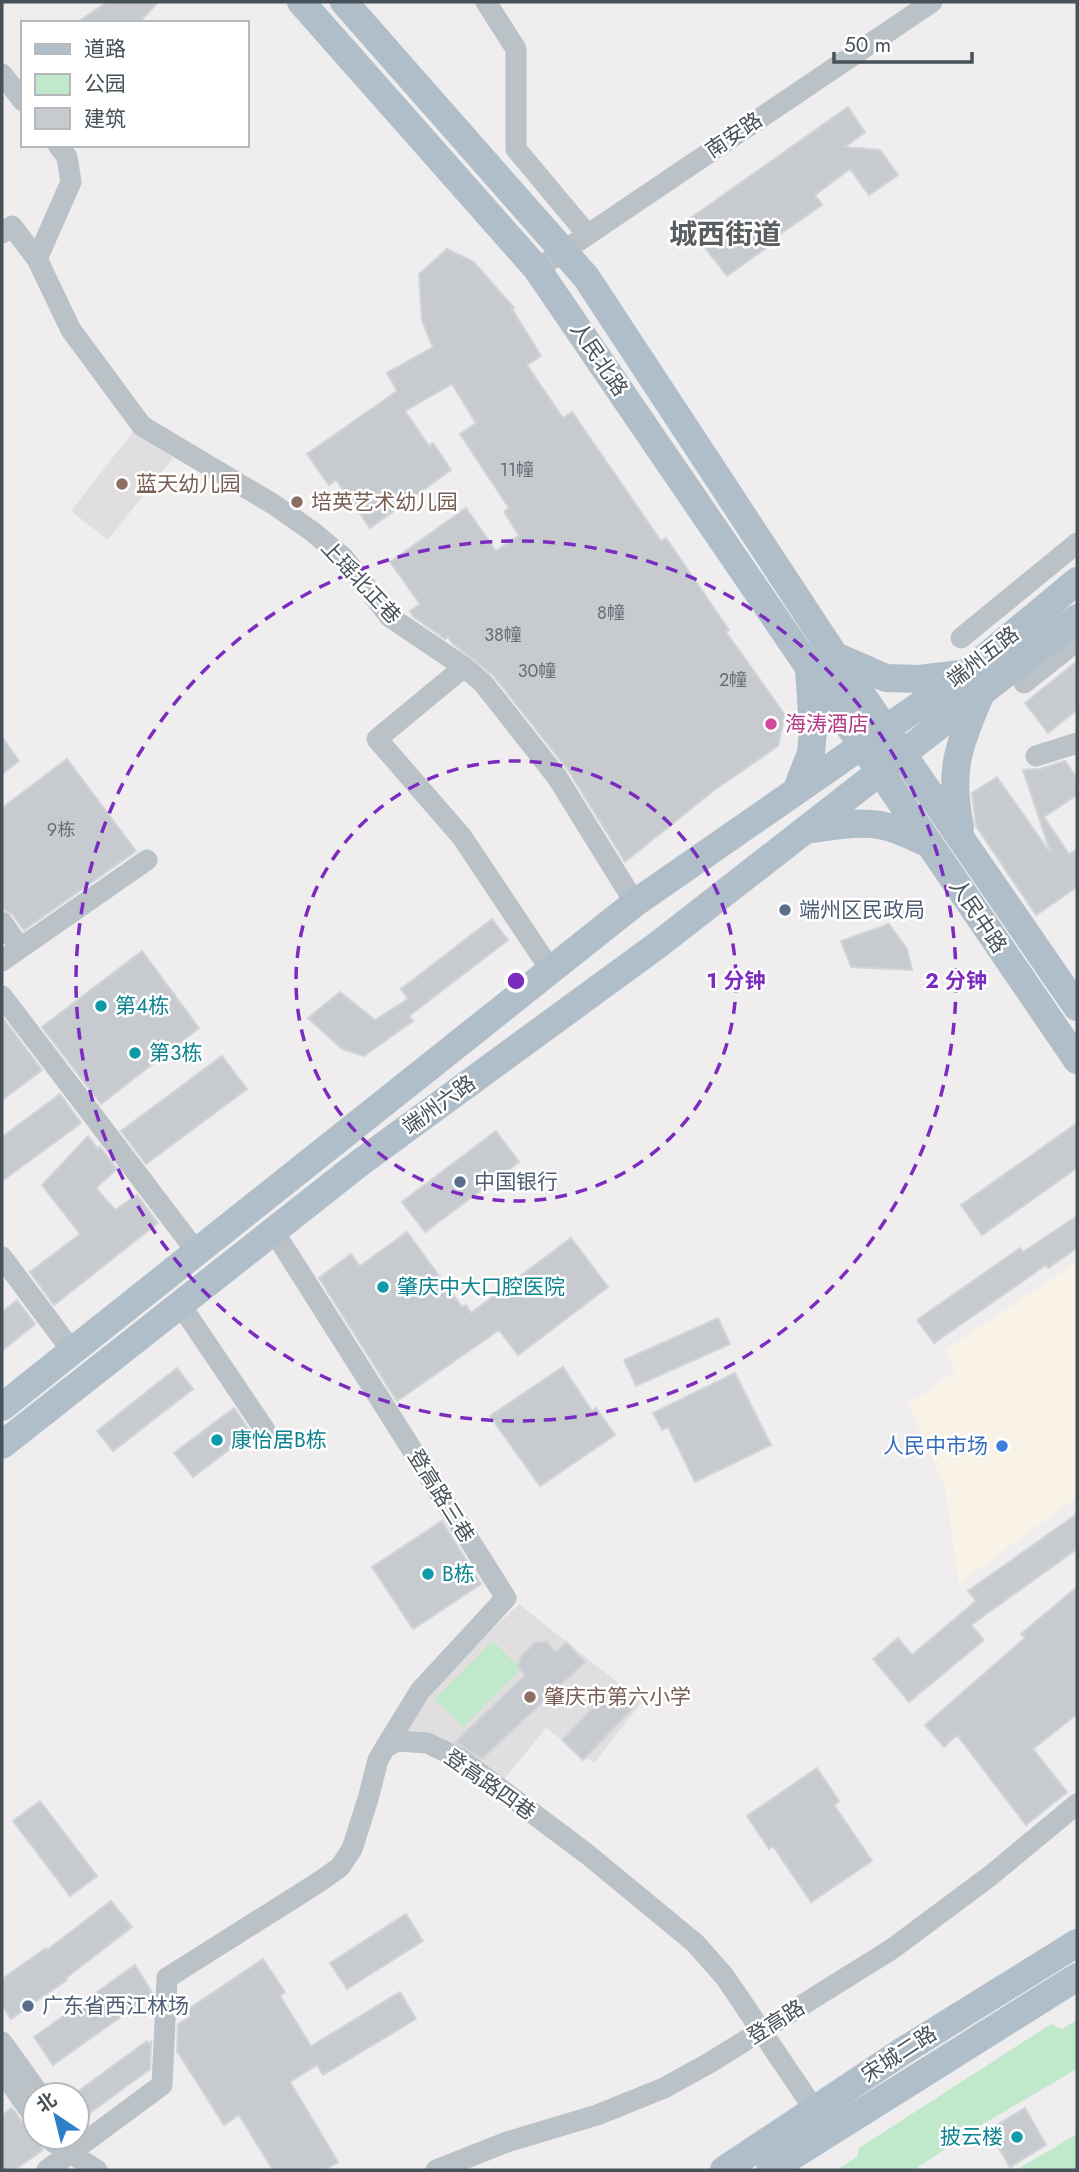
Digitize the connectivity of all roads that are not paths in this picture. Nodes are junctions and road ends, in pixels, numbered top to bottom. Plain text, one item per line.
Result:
1 (302, 2) edge
2 (344, 2) edge
3 (486, 2) edge
4 (932, 2) edge
5 (2, 74) edge
6 (21, 98) edge
7 (60, 147) edge
8 (2, 233) edge
9 (587, 234) junction
10 (563, 250) junction
11 (37, 258) junction
12 (537, 269) junction
13 (1077, 543) edge
14 (1077, 581) edge
15 (1077, 618) edge
16 (961, 638) dead end
17 (1077, 641) edge
18 (464, 667) junction
19 (829, 671) junction
20 (1024, 682) dead end
21 (973, 684) junction
22 (886, 728) junction
23 (1077, 743) edge
24 (862, 744) junction
25 (903, 753) junction
26 (1036, 755) dead end
27 (880, 771) junction
28 (797, 789) junction
29 (802, 831) junction
30 (962, 837) junction
31 (928, 843) junction
32 (147, 860) dead end
33 (635, 903) junction
34 (2, 922) edge
35 (20, 948) junction
36 (2, 961) edge
37 (550, 969) junction
38 (2, 996) edge
39 (1074, 997) edge
40 (1077, 1060) edge
41 (273, 1230) junction
42 (196, 1251) junction
43 (2, 1258) edge
44 (180, 1304) junction
45 (72, 1350) junction
46 (2, 1407) edge
47 (265, 1430) dead end
48 (2, 1445) edge
49 (385, 1748) junction
50 (1077, 1804) edge
51 (1077, 1943) edge
52 (1077, 1977) edge
53 (760, 2032) junction
54 (2, 2042) edge
55 (2, 2071) edge
56 (30, 2081) edge
57 (21, 2098) edge
58 (814, 2109) junction
59 (91, 2131) edge
60 (64, 2151) edge
61 (76, 2151) edge
62 (47, 2170) edge
63 (97, 2170) edge
64 (436, 2170) edge
65 (724, 2170) edge
66 (770, 2170) edge

1 - 12 main road, 人民北路
2 - 10 main road, 人民北路
3 - 9 street
4 - 9 street, 南安路
5 - 6 street
7 - 11 street
8 - 11 street, 上瑶北正巷
9 - 10 street, 南安路
10 - 12 street, 南安路
10 - 19 main road, 人民北路
11 - 18 street, 上瑶北正巷
12 - 19 main road, 人民北路
13 - 16 street
14 - 21 main road, 端州五路
15 - 21 main road, 端州五路
17 - 20 street
18 - 33 street, 上瑶北正巷
18 - 37 street
19 - 21 main road
19 - 22 main road, 人民北路
19 - 24 main road, 人民北路
19 - 28 main road
21 - 22 main road, 端州五路
21 - 25 main road, 端州五路
21 - 30 main road
22 - 24 main road, 端州五路
22 - 25 main road, 人民北路
23 - 26 street
24 - 27 main road, 人民北路
24 - 28 main road, 端州六路
25 - 27 main road, 端州五路
25 - 30 main road, 人民中路
27 - 29 main road, 端州六路
27 - 31 main road, 人民中路
28 - 33 main road, 端州六路
29 - 31 main road
29 - 41 main road, 端州六路
30 - 39 main road, 人民中路
31 - 40 main road, 人民中路
32 - 35 street
33 - 37 main road, 端州六路
34 - 35 street
35 - 36 street
37 - 42 main road, 端州六路
38 - 42 street
41 - 44 main road, 端州六路
41 - 49 street, 登高路三巷
42 - 45 main road, 端州六路
43 - 45 street
44 - 47 street
44 - 48 main road, 端州六路
45 - 46 main road, 端州六路
49 - 53 street, 登高路四巷
49 - 59 street
50 - 53 street, 登高路
51 - 58 main road, 宋城二路
52 - 66 main road, 宋城二路
53 - 58 street, 登高路四巷
53 - 64 street, 登高路
54 - 56 street
55 - 57 street
58 - 65 main road, 宋城二路
60 - 62 street
61 - 63 street

